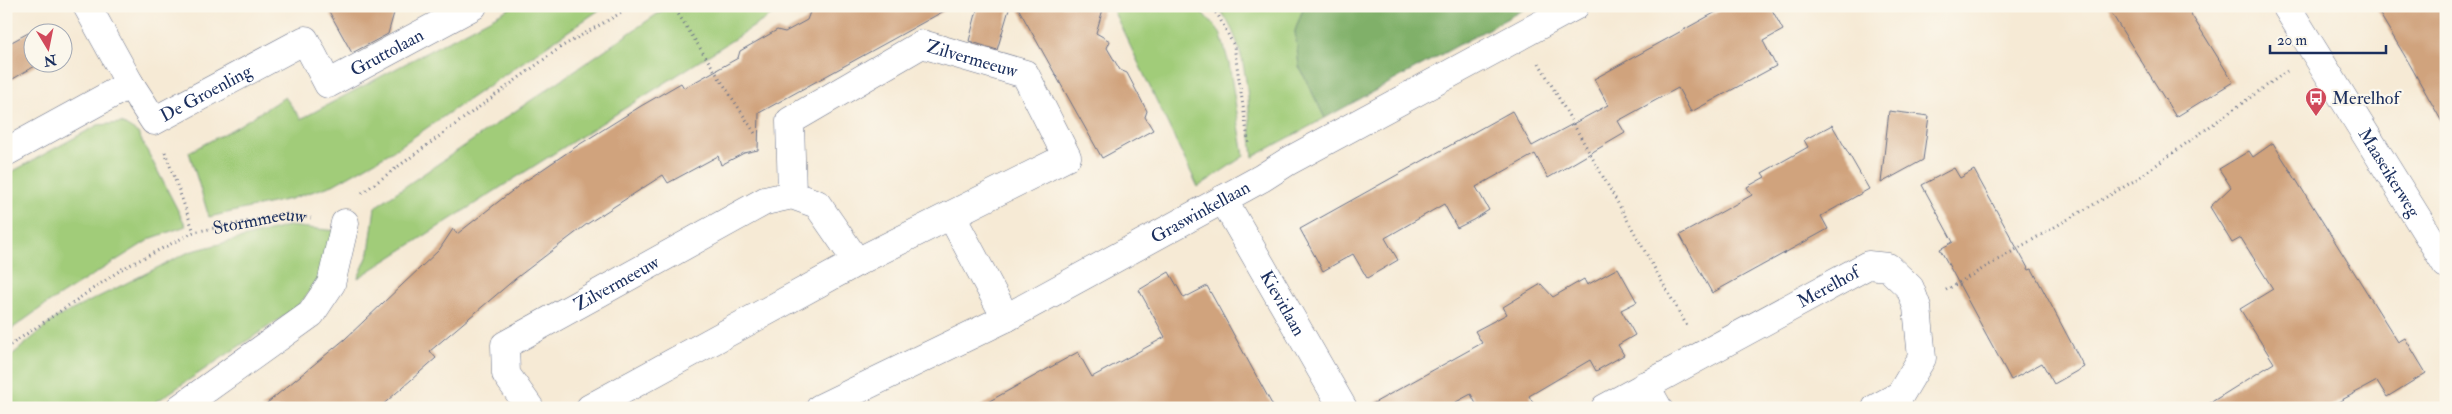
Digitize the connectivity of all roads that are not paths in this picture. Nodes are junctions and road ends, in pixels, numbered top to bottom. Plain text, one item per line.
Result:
1 (87, 6) edge
2 (473, 6) edge
3 (1575, 6) edge
4 (2286, 6) edge
5 (130, 84) junction
6 (328, 84) joint
7 (6, 152) edge
8 (792, 195) junction
9 (1222, 199) junction
10 (951, 215) junction
11 (345, 223) road end
12 (856, 262) junction
13 (2446, 264) edge
14 (1006, 318) junction
15 (1651, 396) edge
16 (180, 408) edge
17 (530, 408) edge
18 (590, 408) edge
19 (820, 408) edge
20 (1343, 408) edge
21 (1605, 408) edge
22 (1876, 408) edge

1 - 5 street, De Groenling
2 - 6 street, Gruttolaan
3 - 9 street, Graswinkellaan
4 - 13 street, Maaseikerweg
5 - 6 street, De Groenling
5 - 7 street
8 - 10 street, Zilvermeeuw
8 - 12 street
8 - 17 street, Zilvermeeuw
9 - 14 street, Graswinkellaan
9 - 20 street, Kievitlaan
10 - 12 street, Zilvermeeuw
10 - 14 street
11 - 16 street
12 - 18 street, Zilvermeeuw
14 - 19 street, Graswinkellaan
15 - 21 street, Merelhof
15 - 22 street, Merelhof

